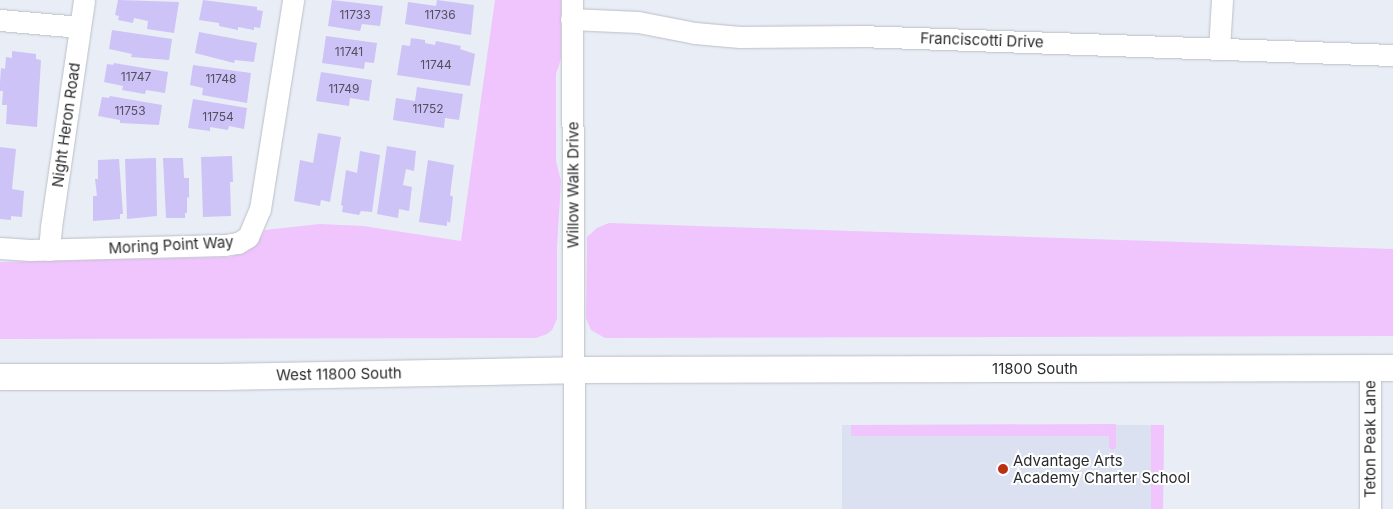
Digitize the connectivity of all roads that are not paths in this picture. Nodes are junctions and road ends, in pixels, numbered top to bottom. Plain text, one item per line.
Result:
1 (84, 0) edge
2 (293, 0) edge
3 (1222, 0) edge
4 (572, 10) edge
5 (0, 20) edge
6 (80, 27) junction
7 (1220, 49) junction
8 (1393, 56) edge
9 (0, 248) edge
10 (49, 250) junction
11 (1381, 368) edge
12 (574, 370) junction
13 (677, 370) joint
14 (0, 377) edge
15 (574, 509) edge
16 (1370, 509) edge

1 - 6 street, Night Heron Road
2 - 10 street, Moring Point Way
3 - 7 street
4 - 7 street, Franciscotti Drive
4 - 12 street, Willow Walk Drive
5 - 6 street
6 - 10 street, Night Heron Road
7 - 8 street, Franciscotti Drive
9 - 10 street, Moring Point Way
11 - 13 main road, 11800 South
11 - 16 street, Teton Peak Lane
12 - 13 main road, West 11800 South
12 - 14 main road, West 11800 South
12 - 15 street, Willow Walk Drive

